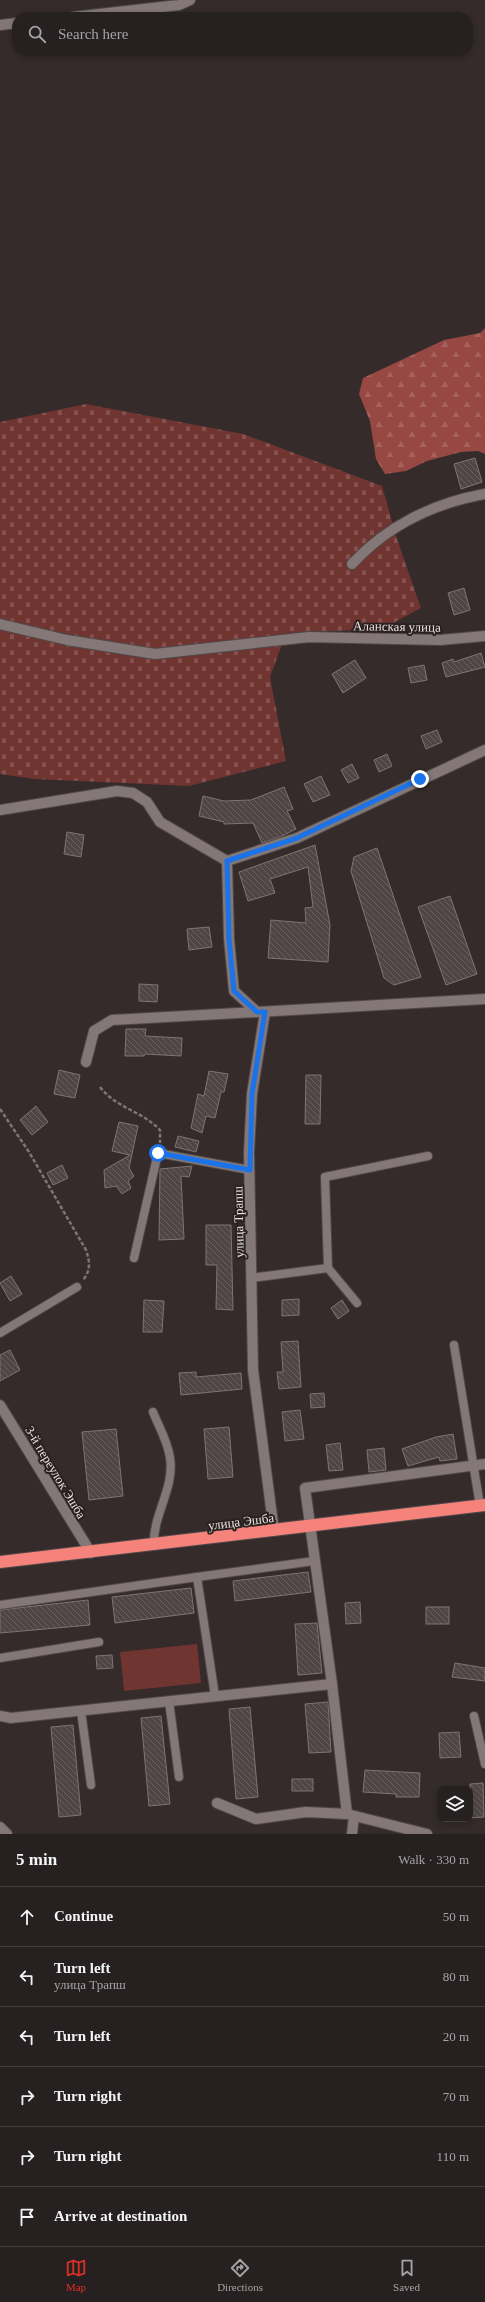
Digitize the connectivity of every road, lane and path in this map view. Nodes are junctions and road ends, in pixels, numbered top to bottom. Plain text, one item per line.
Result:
1 (190, 0) edge
2 (117, 12) edge
3 (12, 25) edge
4 (0, 26) edge
5 (485, 494) edge
6 (352, 564) dead end
7 (0, 624) edge
8 (485, 636) edge
9 (485, 750) edge
10 (0, 810) edge
11 (227, 861) junction
12 (485, 999) edge
13 (261, 1012) junction
14 (86, 1062) dead end
15 (100, 1087) dead end
16 (0, 1109) edge
17 (158, 1153) junction
18 (428, 1156) dead end
19 (250, 1170) junction
20 (134, 1258) dead end
21 (328, 1268) junction
22 (251, 1278) junction
23 (77, 1287) joint
24 (357, 1303) dead end
25 (0, 1333) edge
26 (454, 1345) dead end
27 (0, 1404) edge
28 (152, 1412) dead end
29 (485, 1464) edge
30 (474, 1465) junction
31 (482, 1506) edge
32 (309, 1526) junction
33 (274, 1531) junction
34 (154, 1546) junction
35 (91, 1553) junction
36 (314, 1561) junction
37 (0, 1562) edge
38 (197, 1577) junction
39 (0, 1605) edge
40 (99, 1642) dead end
41 (0, 1658) edge
42 (332, 1684) junction
43 (215, 1696) junction
44 (169, 1701) junction
45 (81, 1711) junction
46 (0, 1716) edge
47 (474, 1716) dead end
48 (485, 1764) edge
49 (179, 1777) dead end
50 (91, 1785) dead end
51 (217, 1803) dead end
52 (350, 1815) junction
53 (0, 1827) edge
54 (7, 1834) edge
55 (352, 1834) edge
56 (427, 1834) edge

1 - 2 street
3 - 4 street
5 - 6 street
7 - 8 street, Аланская улица
9 - 11 street
10 - 11 street
11 - 13 street
12 - 13 street
13 - 14 street
13 - 19 street, улица Трапш
15 - 17 path
16 - 23 path
17 - 19 lane
17 - 20 lane
18 - 21 lane
19 - 22 street, улица Трапш
21 - 22 lane
21 - 24 lane
22 - 33 street, улица Трапш
23 - 25 lane
26 - 30 lane
27 - 35 street, 3-й переулок Эшба
28 - 34 lane
29 - 30 street
30 - 31 lane
30 - 32 street
31 - 32 highway, улица Эшба
32 - 33 highway, улица Эшба
32 - 36 street
33 - 34 highway, улица Эшба
34 - 35 highway, улица Эшба
35 - 37 highway, улица Эшба
36 - 38 lane
36 - 42 street
38 - 39 lane
38 - 43 lane
40 - 41 lane
42 - 43 street
42 - 52 street
43 - 44 street
44 - 45 street
44 - 49 lane
45 - 46 street
45 - 50 lane
47 - 48 lane
51 - 52 street
52 - 55 street
52 - 56 street
53 - 54 street

